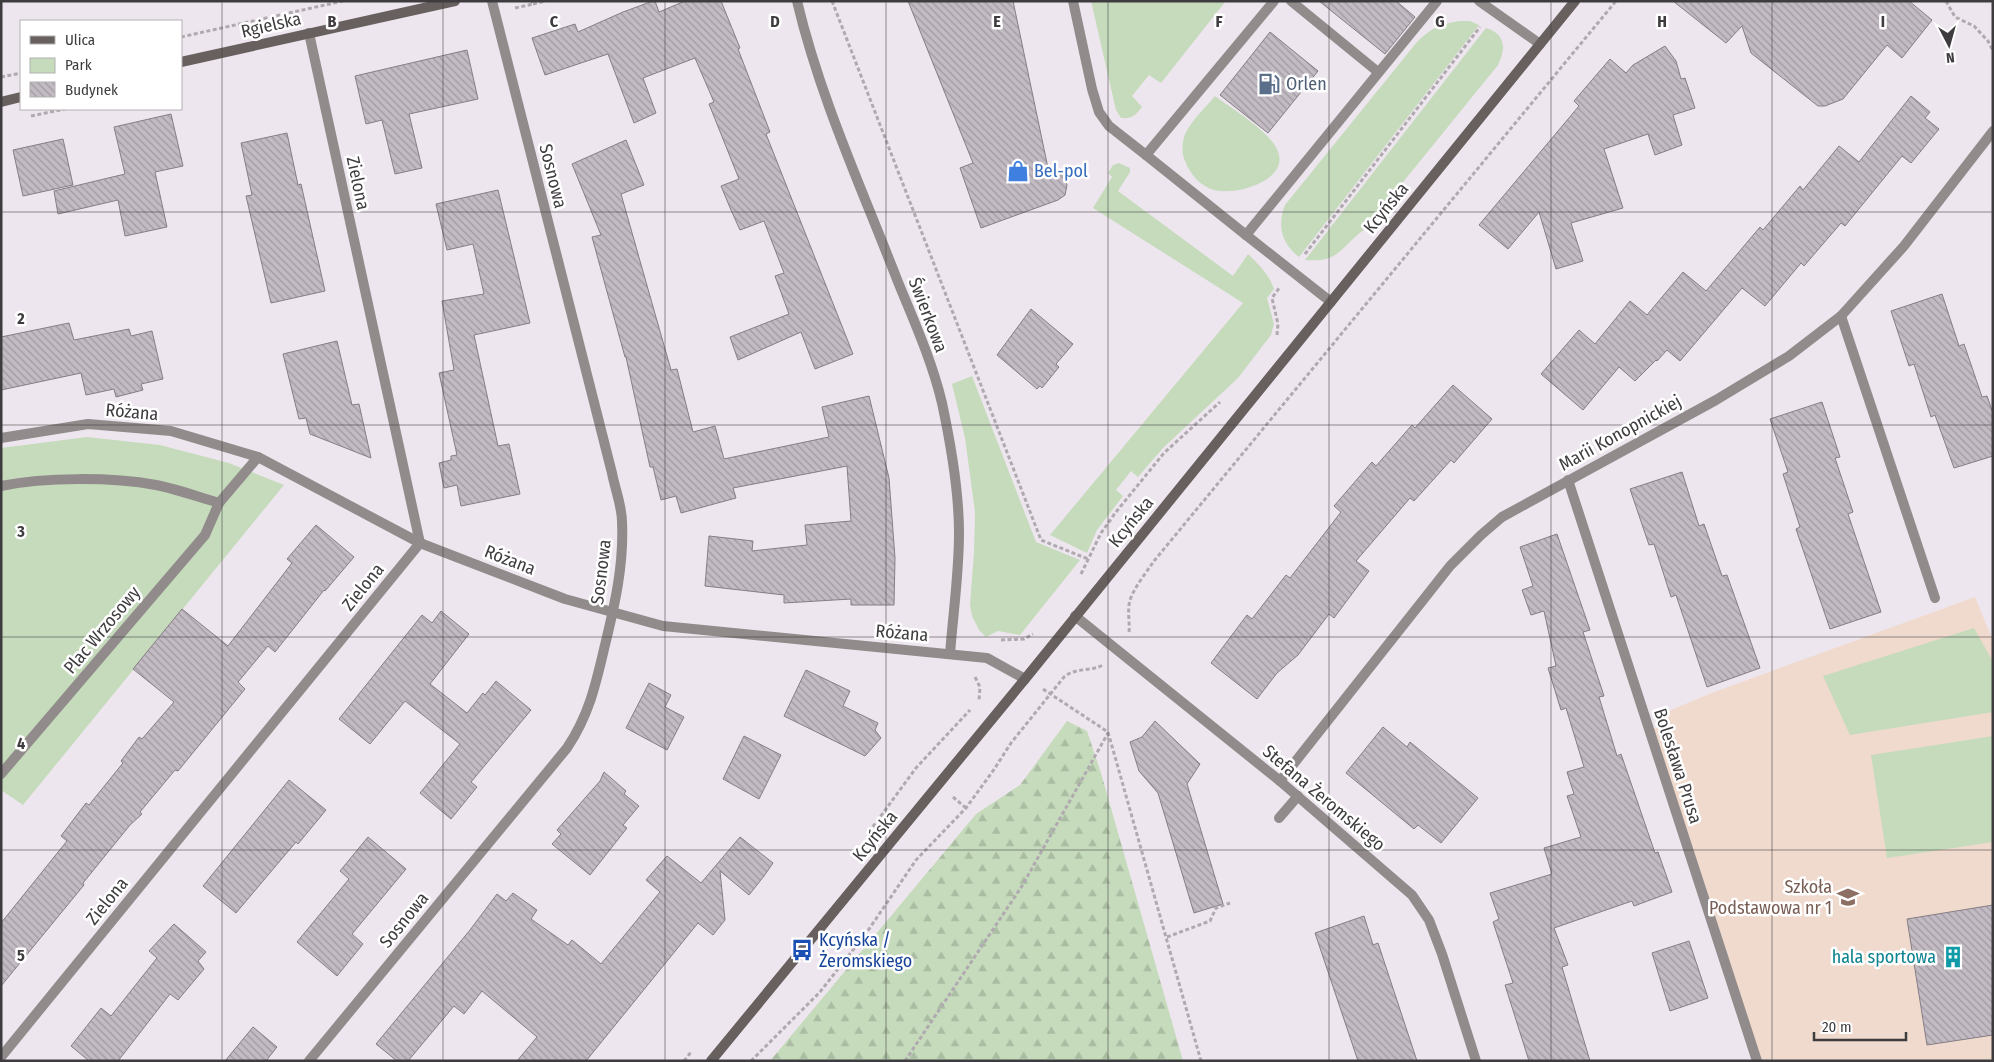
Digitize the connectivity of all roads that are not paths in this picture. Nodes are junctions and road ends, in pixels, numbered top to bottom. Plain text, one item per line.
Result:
1 (492, 1) edge
2 (797, 1) edge
3 (1073, 1) edge
4 (1274, 1) edge
5 (1291, 1) edge
6 (1437, 1) edge
7 (1479, 1) edge
8 (449, 2) edge
9 (1575, 2) edge
10 (309, 33) junction
11 (1540, 44) junction
12 (182, 62) edge
13 (1378, 72) junction
14 (20, 97) edge
15 (1, 102) edge
16 (1993, 132) edge
17 (1146, 155) junction
18 (1246, 235) junction
19 (1331, 302) junction
20 (1841, 316) junction
21 (1, 438) edge
22 (258, 457) junction
23 (1568, 480) junction
24 (1, 486) edge
25 (219, 503) junction
26 (420, 543) junction
27 (1935, 598) dead end
28 (613, 614) junction
29 (1075, 616) junction
30 (950, 654) junction
31 (1025, 679) junction
32 (1, 774) edge
33 (1280, 781) junction
34 (1298, 796) junction
35 (1278, 818) dead end
36 (1, 1057) edge
37 (309, 1061) edge
38 (711, 1061) edge
39 (1476, 1061) edge
40 (1757, 1061) edge

1 - 28 street, Sosnowa
2 - 30 street, Świerkowa
3 - 17 street
4 - 17 street
5 - 13 street
6 - 13 street
7 - 11 street
8 - 10 street, Rgielska
9 - 11 street, Kcyńska
10 - 12 street, Rgielska
10 - 26 street, Zielona
11 - 19 street, Kcyńska
13 - 18 street
14 - 15 street
16 - 20 street, Marii Konopnickiej
17 - 18 street
18 - 19 street
19 - 29 street, Kcyńska
20 - 23 street, Marii Konopnickiej
20 - 27 street
21 - 22 street, Różana
22 - 25 street, Plac Wrzosowy
22 - 26 street, Różana
23 - 33 street, Marii Konopnickiej
23 - 40 street, Bolesława Prusa
24 - 25 street
25 - 32 street, Plac Wrzosowy
26 - 28 street, Różana
26 - 36 street, Zielona
28 - 30 street, Różana
28 - 37 street, Sosnowa
29 - 31 street, Kcyńska
29 - 33 street, Stefana Żeromskiego
30 - 31 street, Różana
31 - 38 street, Kcyńska
33 - 34 street, Stefana Żeromskiego
34 - 35 street
34 - 39 street, Stefana Żeromskiego

